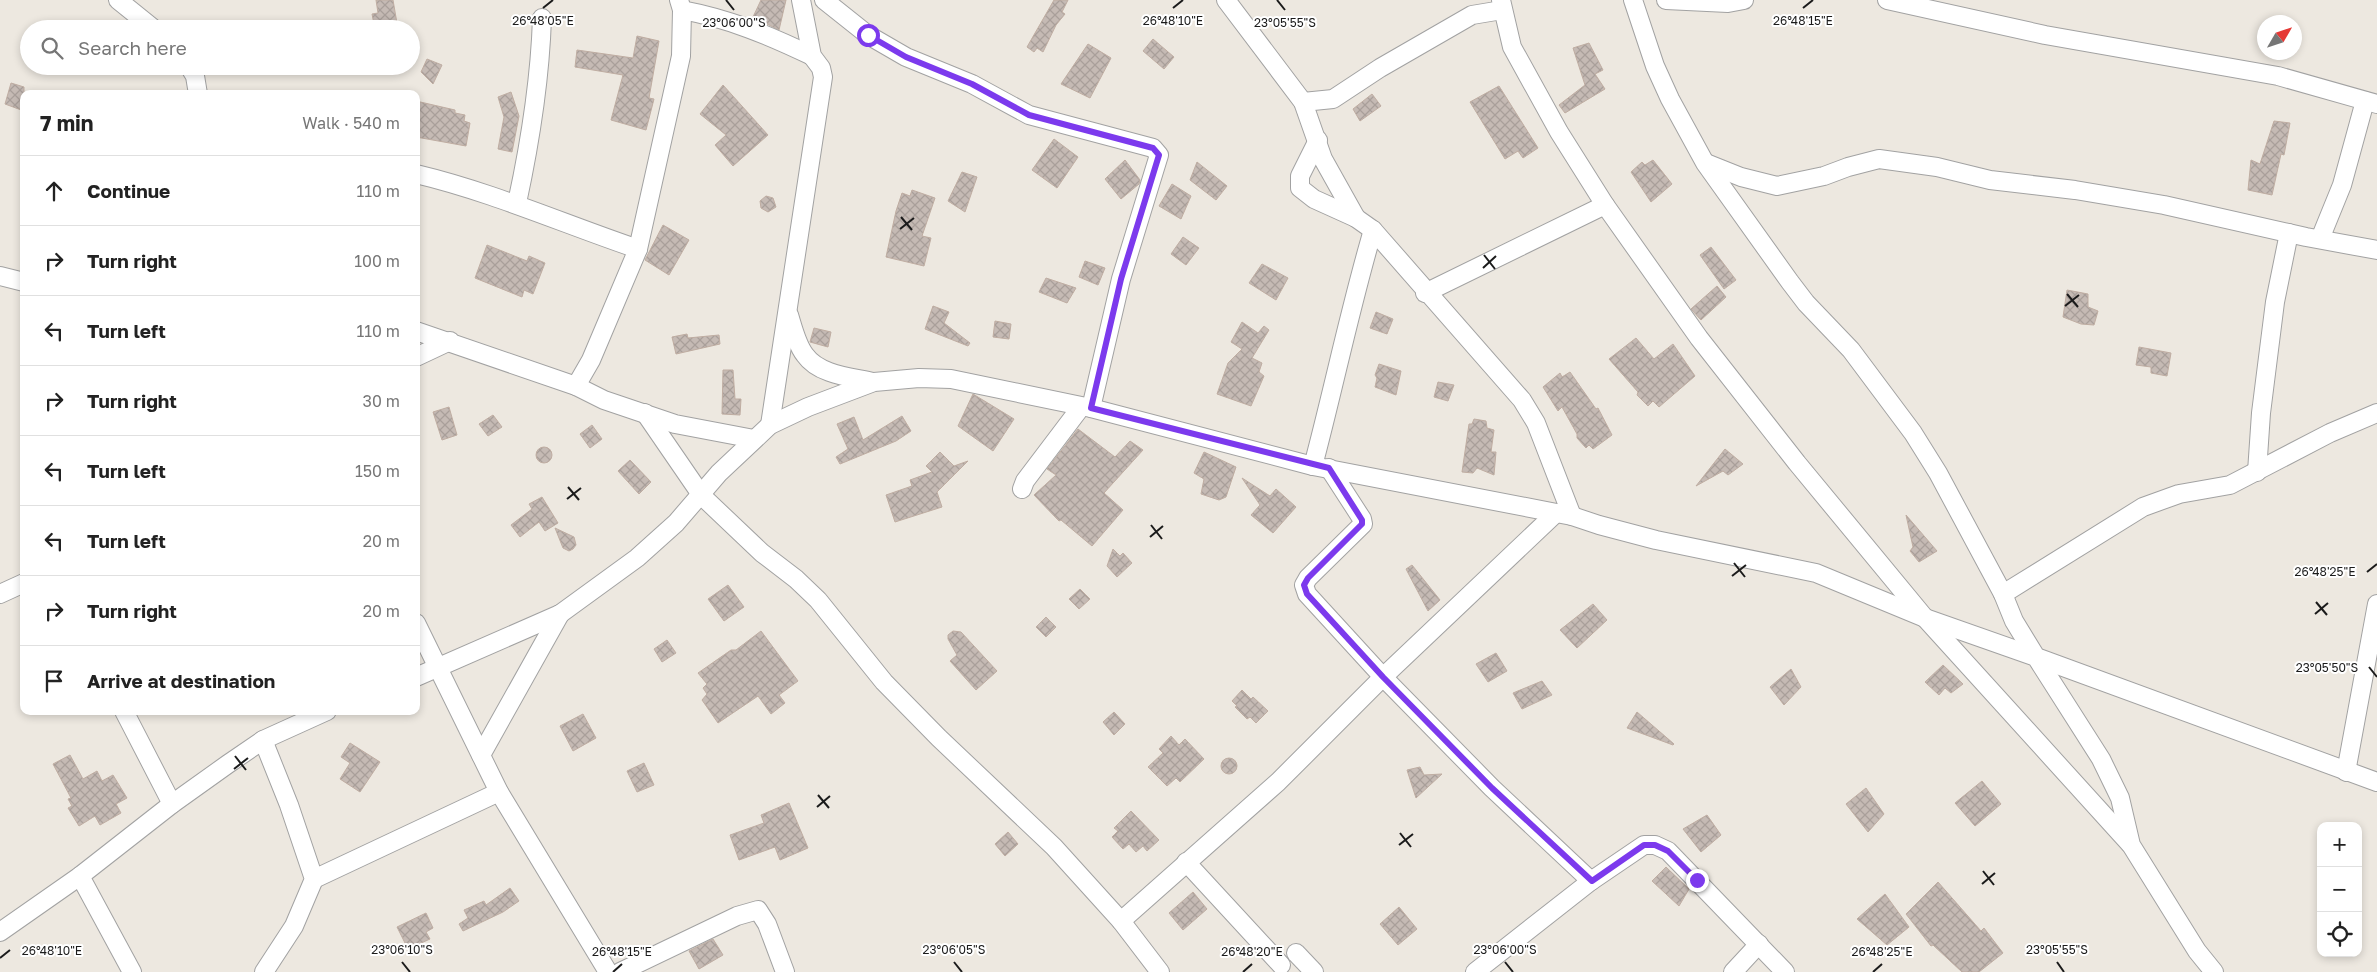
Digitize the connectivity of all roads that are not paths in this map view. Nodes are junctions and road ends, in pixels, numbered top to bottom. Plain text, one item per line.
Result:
1 (119, 0) edge
2 (801, 0) edge
3 (824, 0) edge
4 (1226, 0) edge
5 (1633, 0) edge
6 (1666, 0) edge
7 (1744, 0) edge
8 (1887, 0) edge
9 (1686, 1) edge
10 (681, 5) edge
11 (1501, 5) edge
12 (1938, 5) edge
13 (542, 18) dead end
14 (143, 20) edge
15 (812, 56) junction
16 (194, 75) edge
17 (200, 90) edge
18 (1302, 102) junction
19 (2374, 102) edge
20 (1318, 140) junction
21 (1705, 163) junction
22 (420, 175) edge
23 (516, 203) junction
24 (1605, 205) junction
25 (1356, 218) junction
26 (1373, 230) junction
27 (2289, 233) junction
28 (2320, 240) junction
29 (638, 248) junction
30 (2377, 250) edge
31 (0, 276) edge
32 (20, 281) edge
33 (1426, 293) junction
34 (788, 312) junction
35 (420, 332) edge
36 (450, 341) junction
37 (420, 355) edge
38 (874, 382) junction
39 (576, 386) junction
40 (1086, 408) junction
41 (2377, 413) edge
42 (645, 414) junction
43 (770, 425) junction
44 (754, 439) junction
45 (1321, 467) junction
46 (2257, 472) junction
47 (1022, 489) dead end
48 (702, 496) junction
49 (1564, 514) junction
50 (20, 585) edge
51 (0, 594) edge
52 (2003, 594) junction
53 (2377, 604) edge
54 (560, 614) junction
55 (1925, 618) junction
56 (420, 631) edge
57 (2036, 657) junction
58 (438, 669) junction
59 (420, 676) edge
60 (1383, 677) junction
61 (126, 715) edge
62 (318, 715) edge
63 (263, 740) junction
64 (481, 755) junction
65 (2346, 772) junction
66 (2377, 782) edge
67 (499, 792) junction
68 (172, 804) junction
69 (2131, 845) junction
70 (1186, 862) junction
71 (80, 876) junction
72 (314, 879) junction
73 (1592, 881) junction
74 (1121, 921) junction
75 (0, 932) edge
76 (1759, 944) junction
77 (1296, 953) dead end
78 (1281, 965) dead end
79 (132, 972) edge
80 (264, 972) edge
81 (608, 972) edge
82 (620, 972) edge
83 (784, 972) edge
84 (1160, 972) edge
85 (1314, 972) edge
86 (1475, 972) edge
87 (1733, 972) edge
88 (1785, 972) edge
89 (2214, 972) edge

1 - 14 street
2 - 15 street
3 - 40 street
4 - 18 street
5 - 21 street
6 - 9 street
7 - 9 street
8 - 12 street
10 - 15 street
10 - 29 street
11 - 18 street
11 - 24 street
12 - 19 street
13 - 23 street
15 - 34 street
16 - 17 street
18 - 20 street
19 - 28 street
20 - 25 street
20 - 25 street
21 - 27 street
21 - 52 street
22 - 23 street
23 - 29 street
24 - 33 street
24 - 55 street
25 - 26 street
26 - 33 street
26 - 45 street
27 - 28 street
27 - 46 street
28 - 30 street
29 - 39 street
31 - 32 street
33 - 49 street
34 - 38 street
34 - 43 street
35 - 36 street
36 - 37 street
36 - 39 street
38 - 40 street
38 - 43 street
39 - 42 street
40 - 45 street
40 - 47 street
41 - 46 street
42 - 44 street
42 - 48 street
43 - 44 street
44 - 48 street
45 - 49 street
45 - 60 street
46 - 52 street
48 - 54 street
48 - 74 street
49 - 55 street
49 - 60 street
50 - 51 street
52 - 57 street
53 - 65 street
54 - 58 street
54 - 64 street
55 - 57 street
55 - 69 street
56 - 58 street
57 - 65 street
57 - 69 street
58 - 59 street
58 - 64 street
60 - 70 street
60 - 73 street
61 - 68 street
62 - 63 street
63 - 68 street
63 - 72 street
64 - 67 street
65 - 66 street
67 - 72 street
67 - 81 street
68 - 71 street
69 - 89 street
70 - 74 street
70 - 78 street
71 - 75 street
71 - 79 street
72 - 80 street
73 - 76 street
73 - 86 street
74 - 84 street
76 - 87 street
76 - 88 street
77 - 85 street
82 - 83 street

